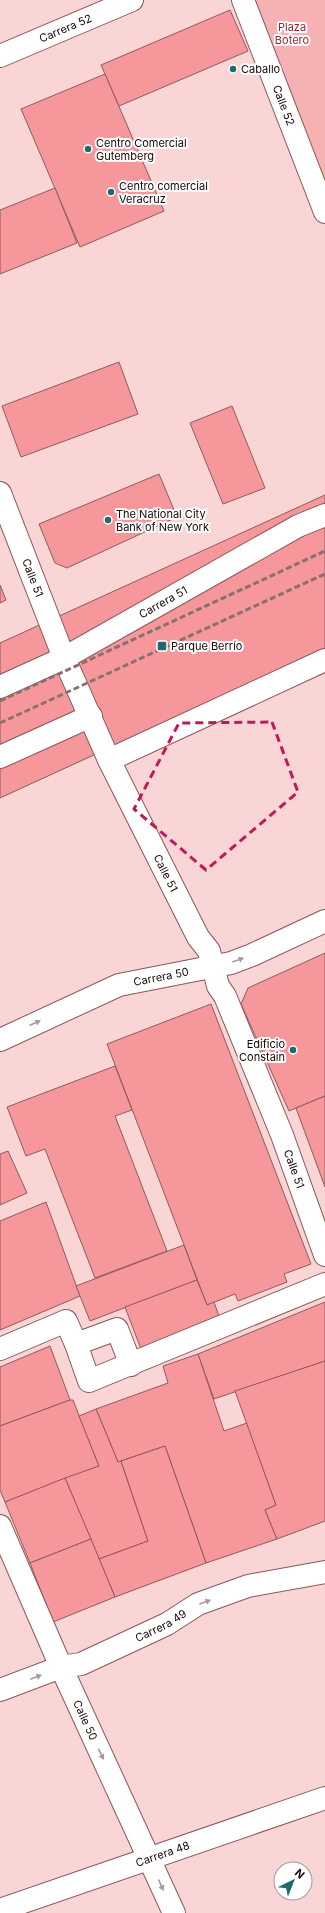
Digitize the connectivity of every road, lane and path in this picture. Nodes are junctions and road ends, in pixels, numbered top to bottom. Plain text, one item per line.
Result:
1 (132, 0) edge
2 (242, 0) edge
3 (0, 56) edge
4 (325, 212) edge
5 (0, 493) edge
6 (325, 514) edge
7 (64, 658) junction
8 (325, 660) edge
9 (0, 688) edge
10 (91, 716) junction
11 (0, 757) edge
12 (109, 760) junction
13 (325, 921) edge
14 (213, 967) junction
15 (0, 1040) edge
16 (325, 1255) edge
17 (325, 1284) edge
18 (76, 1344) junction
19 (0, 1349) edge
20 (131, 1365) junction
21 (0, 1526) edge
22 (325, 1572) edge
23 (61, 1667) junction
24 (0, 1690) edge
25 (325, 1798) edge
26 (149, 1860) junction
27 (0, 1910) edge
28 (174, 1913) edge

1 - 3 street, Carrera 52
2 - 4 street, Calle 52
5 - 7 street, Calle 51
6 - 7 street, Carrera 51
7 - 9 street, Carrera 51
7 - 10 street, Calle 51
8 - 12 street
10 - 11 street
10 - 12 street, Calle 51
12 - 14 street, Calle 51
14 -> 13 street, Carrera 50
15 -> 14 street, Carrera 50
14 - 16 street, Calle 51
17 - 20 street
18 - 19 street
18 - 20 street
18 - 20 street
21 - 23 street, Calle 50
23 -> 22 street, Carrera 49
24 -> 23 street, Carrera 49
23 -> 26 street, Calle 50
25 - 26 street, Carrera 48
26 - 27 street, Carrera 48
26 -> 28 street, Calle 50

